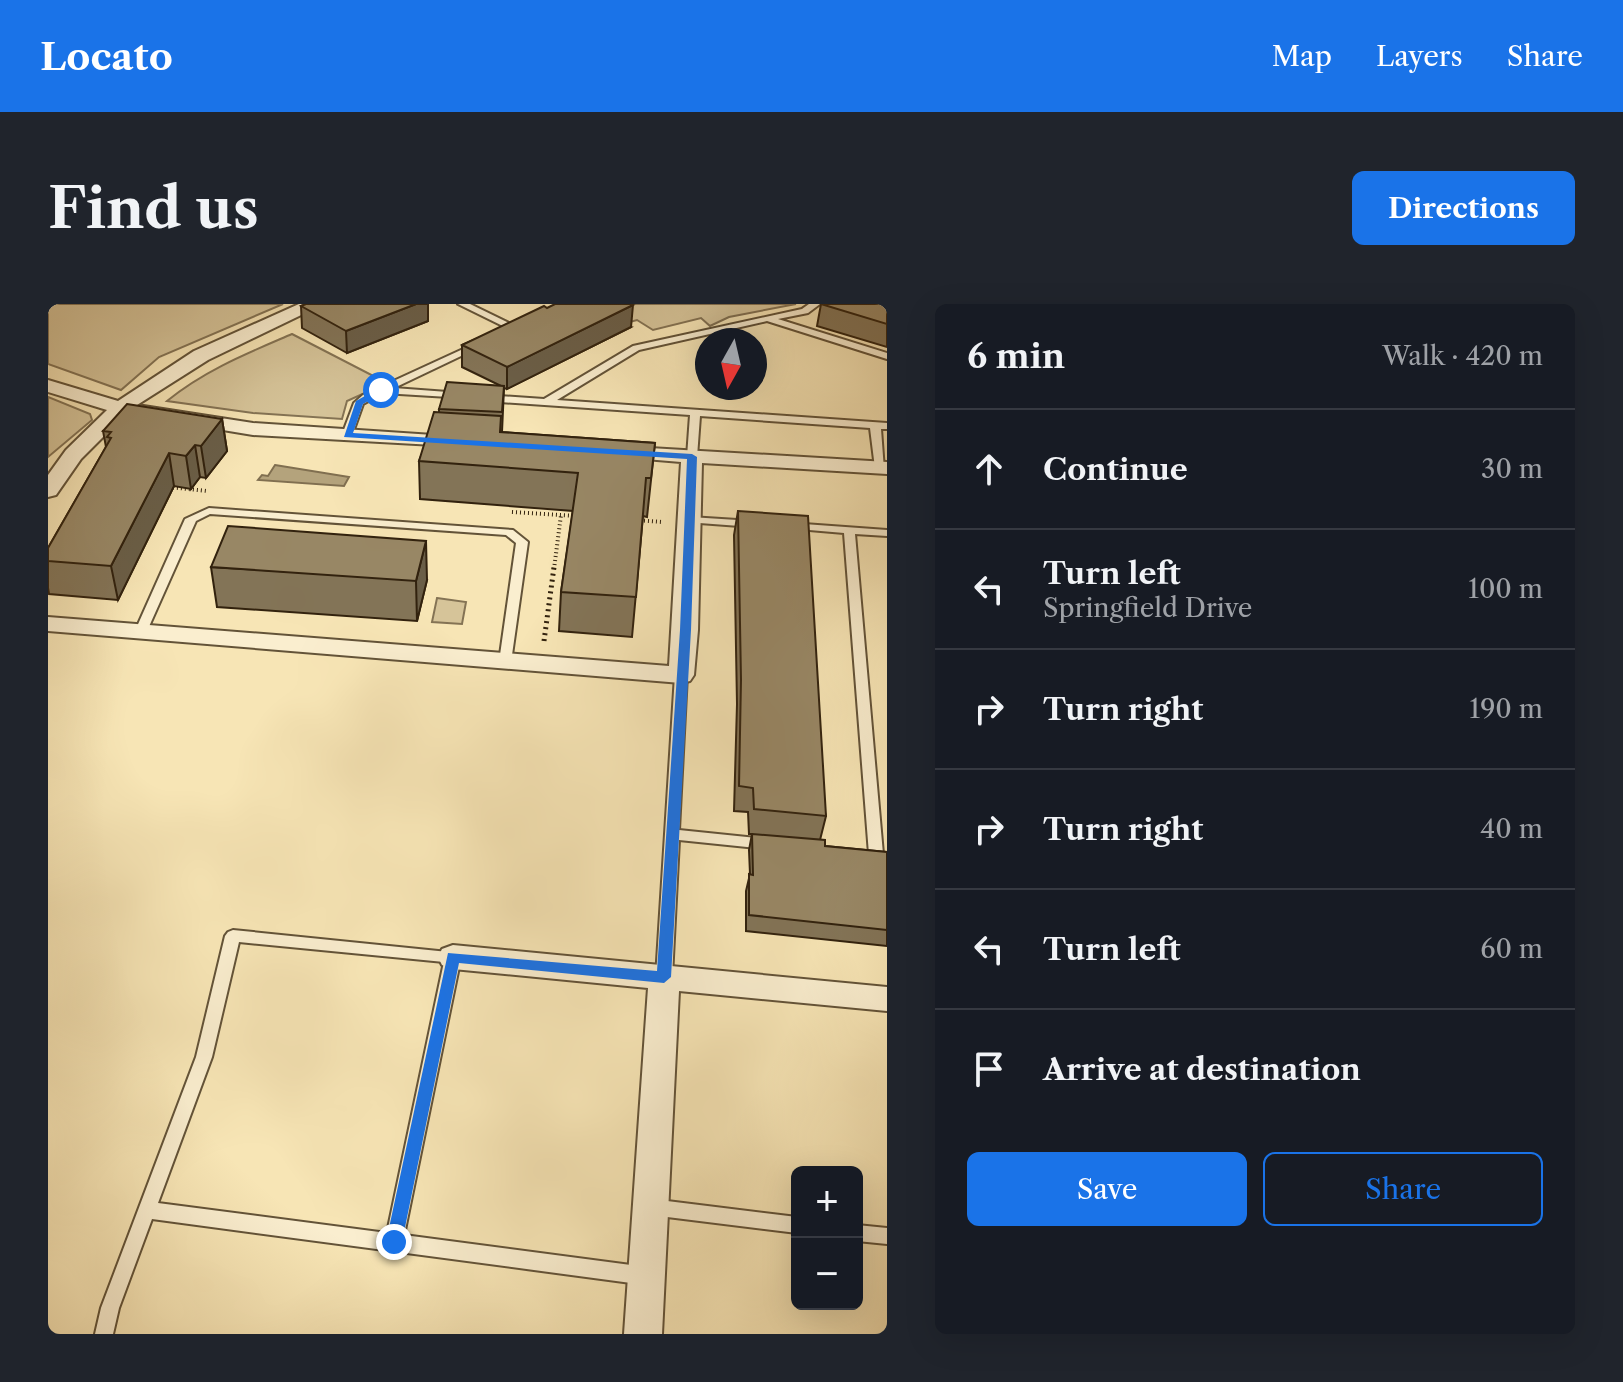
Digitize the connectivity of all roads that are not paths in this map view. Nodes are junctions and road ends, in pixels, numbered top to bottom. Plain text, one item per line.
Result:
1 (315, 304) edge
2 (463, 304) edge
3 (815, 304) edge
4 (767, 318) junction
5 (527, 322) edge
6 (493, 338) edge
7 (887, 356) edge
8 (48, 386) edge
9 (381, 390) junction
10 (546, 402) junction
11 (122, 409) junction
12 (695, 412) junction
13 (881, 426) edge
14 (347, 435) junction
15 (487, 444) edge
16 (598, 451) edge
17 (692, 457) junction
18 (884, 468) edge
19 (48, 490) edge
20 (690, 520) junction
21 (762, 525) edge
22 (776, 526) edge
23 (849, 530) junction
24 (887, 533) edge
25 (48, 624) edge
26 (141, 631) junction
27 (505, 662) junction
28 (681, 675) junction
29 (672, 834) junction
30 (786, 845) edge
31 (875, 854) edge
32 (453, 957) junction
33 (664, 977) junction
34 (887, 999) edge
35 (651, 1207) junction
36 (147, 1210) junction
37 (791, 1224) edge
38 (863, 1234) edge
39 (887, 1236) edge
40 (394, 1242) junction
41 (647, 1276) junction
42 (104, 1334) edge
43 (643, 1334) edge

1 - 11 street
2 - 5 lane
3 - 4 lane
4 - 7 lane
4 - 10 lane
6 - 9 lane
8 - 11 street
9 - 10 lane
9 - 14 lane
10 - 12 lane
11 - 14 street
11 - 19 street
12 - 13 lane
12 - 17 lane
13 - 18 lane
14 - 15 street
16 - 17 street
17 - 18 street
17 - 20 street
20 - 21 lane
20 - 28 street
22 - 23 lane
23 - 24 lane
23 - 31 lane
25 - 26 street
26 - 27 street
26 - 27 lane
27 - 28 street
28 - 29 lane
29 - 30 lane
29 - 33 lane
32 - 33 street
32 - 36 lane
32 - 40 lane
33 - 34 street
33 - 35 street
35 - 37 lane
35 - 41 street
36 - 40 lane
36 - 42 lane
38 - 39 lane
40 - 41 lane
41 - 43 street

